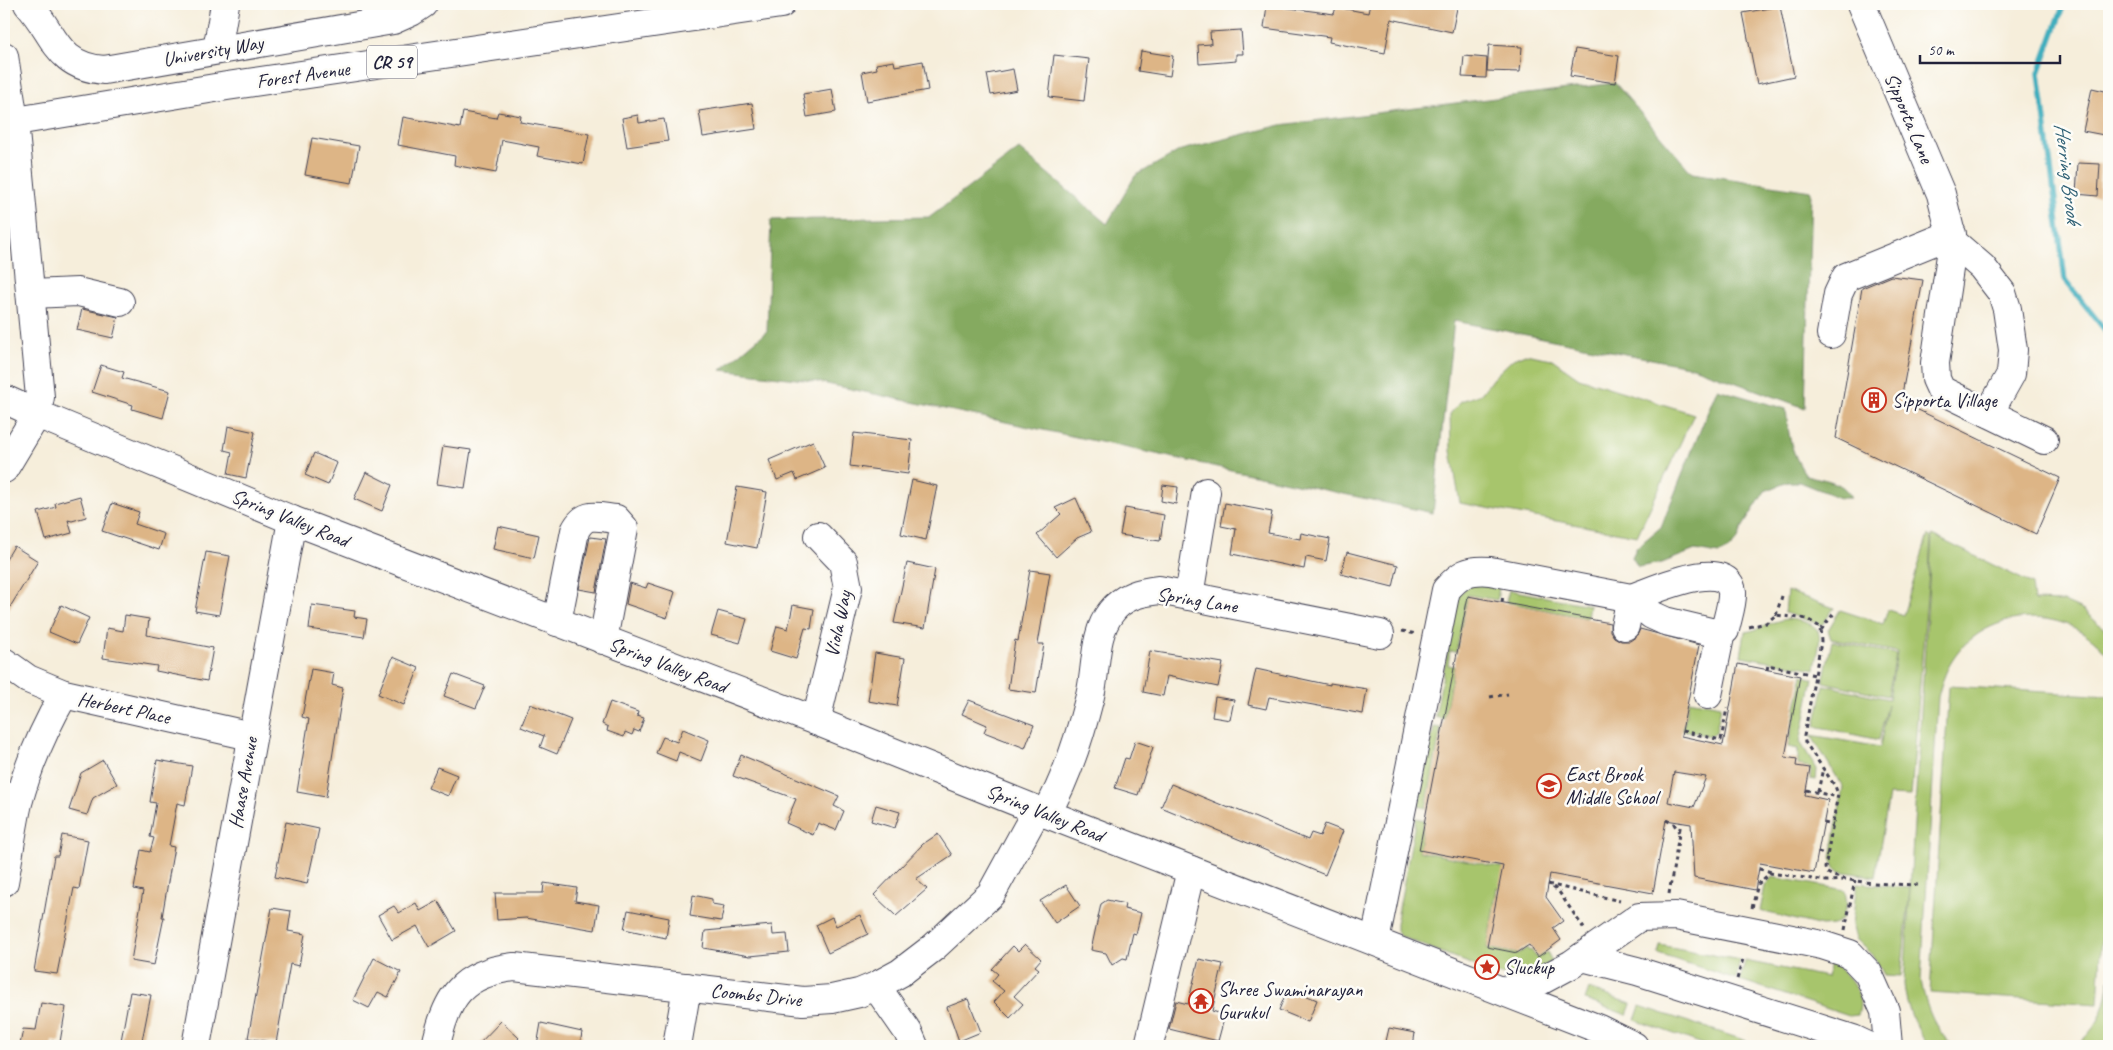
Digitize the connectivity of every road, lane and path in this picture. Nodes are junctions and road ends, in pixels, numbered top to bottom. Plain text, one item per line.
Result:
1 (28, 4) edge
2 (225, 4) edge
3 (424, 4) edge
4 (781, 4) edge
5 (1861, 4) edge
6 (217, 50) junction
7 (4, 56) edge
8 (9, 122) edge
9 (1952, 238) junction
10 (31, 294) junction
11 (120, 302) dead end
12 (1831, 334) dead end
13 (4, 399) edge
14 (1989, 413) junction
15 (37, 414) junction
16 (2044, 440) dead end
17 (4, 469) edge
18 (1206, 492) dead end
19 (292, 520) junction
20 (818, 536) dead end
21 (1783, 593) dead end
22 (1189, 596) junction
23 (1631, 598) junction
24 (1835, 612) dead end
25 (1776, 615) junction
26 (557, 622) junction
27 (1625, 626) dead end
28 (1732, 629) junction
29 (1821, 631) junction
30 (1380, 634) joint
31 (1435, 637) junction
32 (603, 640) junction
33 (4, 662) edge
34 (1767, 670) dead end
35 (1815, 674) junction
36 (64, 694) junction
37 (1508, 694) dead end
38 (1708, 695) dead end
39 (1490, 697) dead end
40 (816, 721) junction
41 (252, 736) junction
42 (1823, 768) junction
43 (1806, 790) dead end
44 (1818, 792) junction
45 (1838, 797) junction
46 (1042, 812) junction
47 (1666, 820) dead end
48 (1681, 822) dead end
49 (1824, 823) dead end
50 (1833, 825) junction
51 (1679, 833) junction
52 (1818, 852) dead end
53 (1827, 854) junction
54 (1759, 869) dead end
55 (1191, 870) junction
56 (1775, 873) junction
57 (1850, 879) junction
58 (4, 882) edge
59 (1918, 885) dead end
60 (1668, 899) dead end
61 (1622, 902) dead end
62 (1750, 916) dead end
63 (1375, 941) junction
64 (1585, 946) junction
65 (1743, 959) dead end
66 (1737, 980) dead end
67 (876, 986) junction
68 (687, 987) junction
69 (1503, 991) junction
70 (1150, 1040) dead end
71 (1619, 1043) edge
72 (196, 1046) edge
73 (436, 1046) edge
74 (677, 1046) edge
75 (914, 1046) edge
76 (1868, 1046) edge
77 (1888, 1046) edge

1 - 6 street, University Way
2 - 6 street
3 - 6 street, University Way
4 - 8 street, Forest Avenue / CR 59
5 - 9 street, Sipporta Lane
7 - 8 street
8 - 10 street
9 - 12 street
9 - 14 street
9 - 14 street
10 - 11 street
10 - 15 street
13 - 15 street, Spring Valley Road
14 - 16 street
15 - 17 street
15 - 19 street, Spring Valley Road
18 - 22 street
19 - 26 street, Spring Valley Road
19 - 41 street, Haase Avenue
20 - 40 street, Viola Way
21 - 25 path
22 - 30 street, Spring Lane
22 - 46 street, Spring Lane
23 - 27 street
23 - 28 street
23 - 28 street
23 - 31 street
24 - 29 path
25 - 28 path
25 - 29 path
26 - 32 street, Spring Valley Road
26 - 32 street
28 - 38 street
29 - 35 path
30 - 31 path
31 - 63 street
32 - 40 street, Spring Valley Road
33 - 36 street, Herbert Place
34 - 35 path
35 - 42 path
36 - 41 street, Herbert Place
36 - 58 street
37 - 39 path
40 - 46 street, Spring Valley Road
41 - 72 street, Haase Avenue
42 - 44 path
42 - 45 path
43 - 44 path
44 - 45 path
45 - 50 path
46 - 55 street, Spring Valley Road
46 - 67 street, Coombs Drive
47 - 51 path
48 - 51 path
49 - 50 path
50 - 53 path
51 - 60 path
52 - 53 path
53 - 57 path
54 - 56 path
55 - 63 street, Spring Valley Road
55 - 70 street
56 - 57 path
56 - 62 path
57 - 59 path
61 - 64 path
63 - 69 street, Spring Valley Road
64 - 69 street
64 - 76 street
64 - 77 street
65 - 66 path
67 - 68 street, Coombs Drive
67 - 75 street
68 - 73 street, Coombs Drive
68 - 74 street
69 - 71 street, Spring Valley Road

